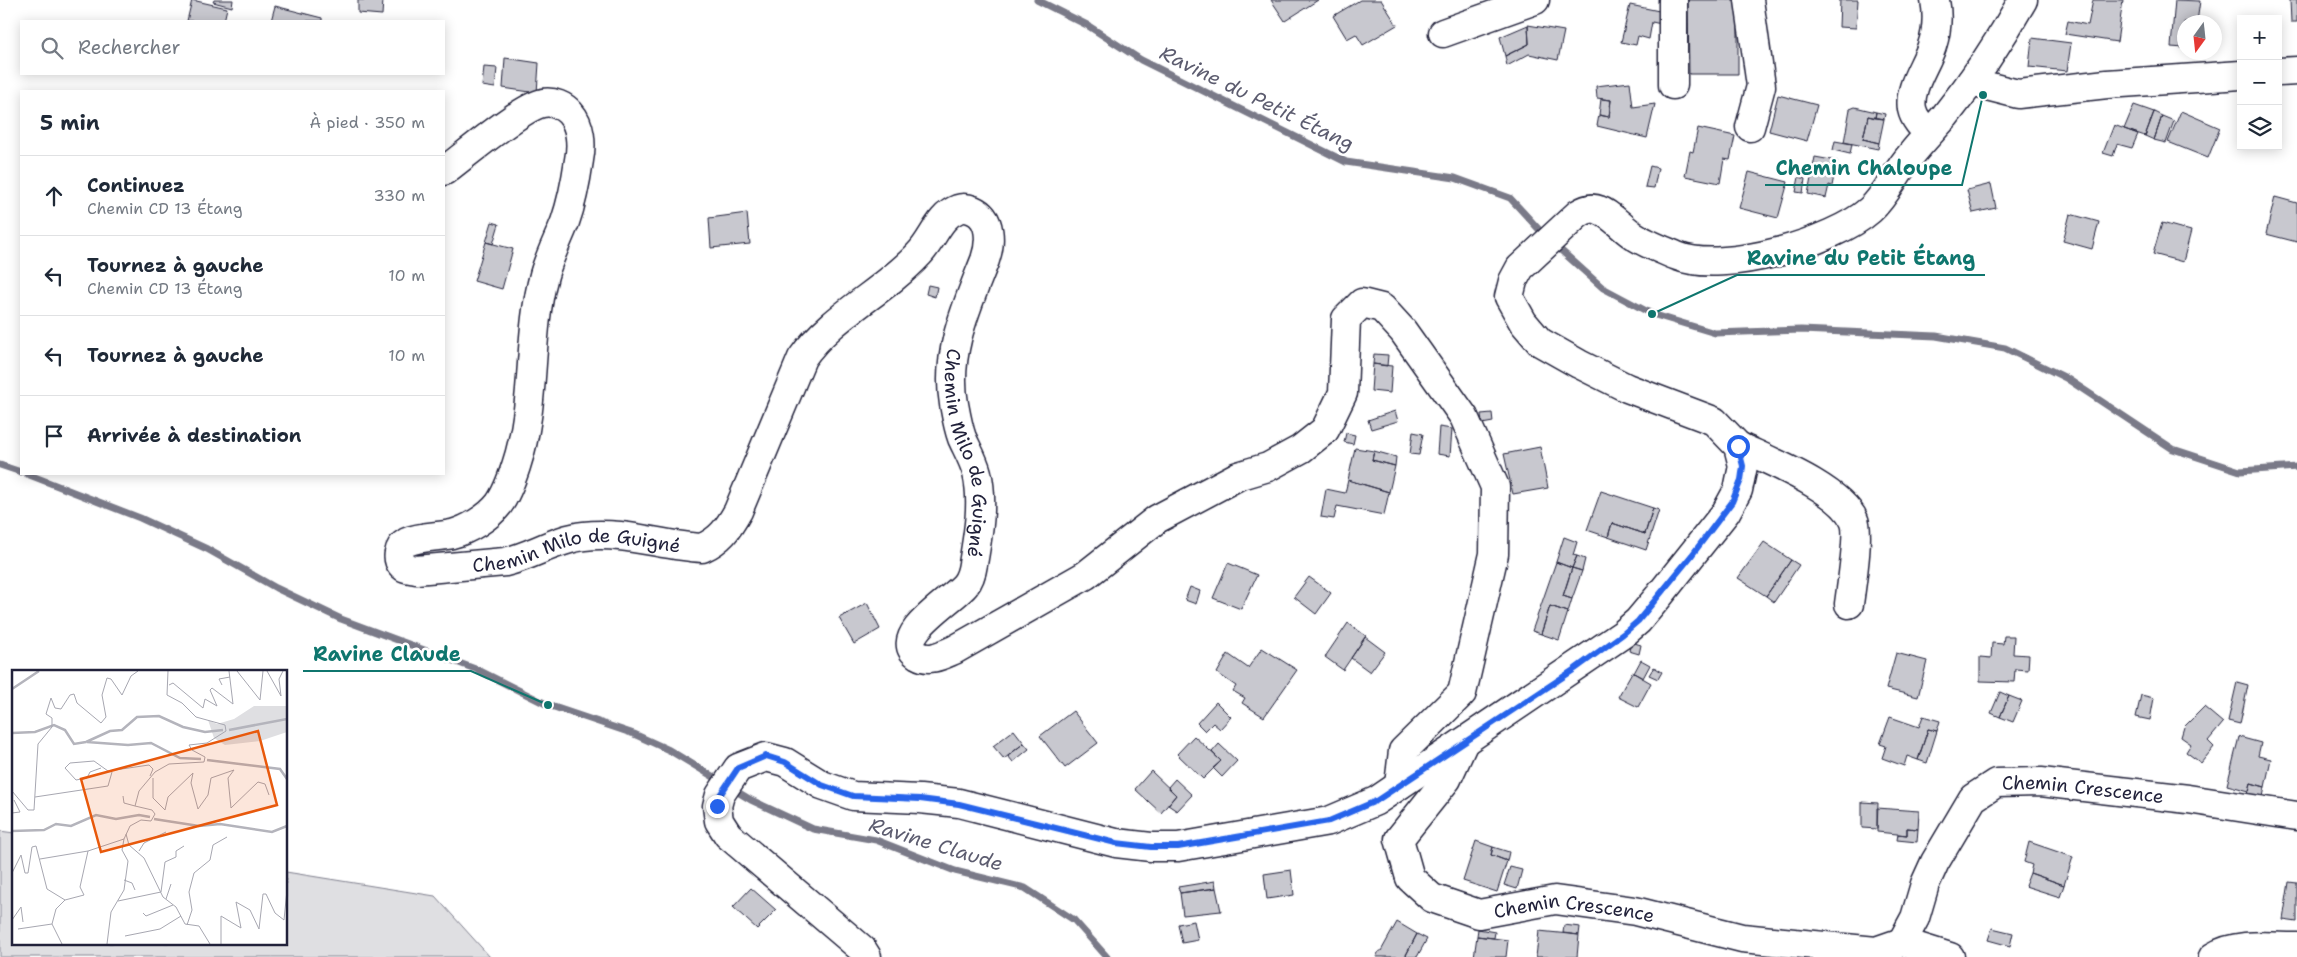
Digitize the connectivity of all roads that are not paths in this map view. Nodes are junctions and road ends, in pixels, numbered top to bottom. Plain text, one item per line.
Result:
1 (1535, 0) edge
2 (1673, 0) edge
3 (1749, 0) edge
4 (1935, 0) edge
5 (2022, 0) edge
6 (1443, 33) dead end
7 (2297, 71) edge
8 (2282, 72) edge
9 (2237, 75) edge
10 (1971, 82) junction
11 (1674, 85) dead end
12 (1750, 127) dead end
13 (1929, 134) junction
14 (445, 170) edge
15 (1738, 446) junction
16 (1849, 604) dead end
17 (1464, 742) junction
18 (1399, 785) junction
19 (2297, 816) edge
20 (1902, 942) junction
21 (2297, 947) edge
22 (867, 957) edge
23 (1950, 957) edge
24 (2213, 957) edge

1 - 6 street
2 - 11 street
3 - 12 street
4 - 13 street
5 - 10 street
7 - 8 street
9 - 10 street
10 - 13 street
13 - 15 street
14 - 18 street, Chemin Milo de Guigné
15 - 16 street
15 - 17 street
17 - 18 street
17 - 20 street, Chemin Crescence
18 - 22 street
19 - 20 street, Chemin Crescence
20 - 23 street
21 - 24 street

